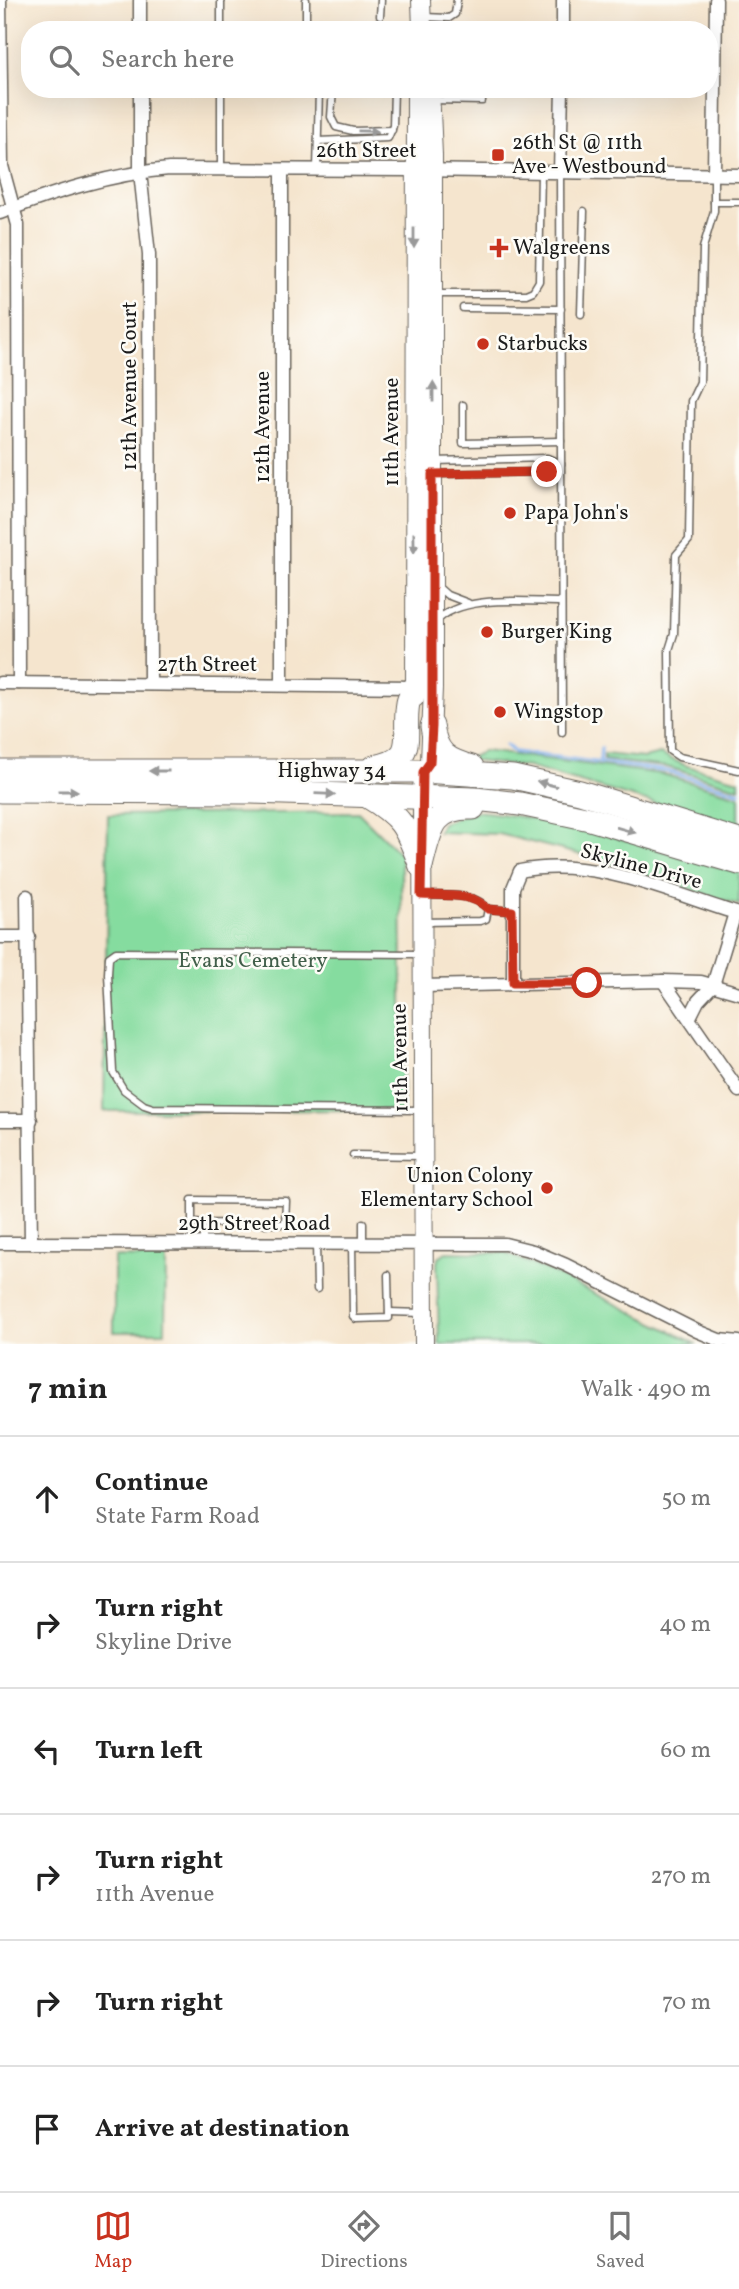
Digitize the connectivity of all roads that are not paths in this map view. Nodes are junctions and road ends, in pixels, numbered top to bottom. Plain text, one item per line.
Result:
1 (0, 0) edge
2 (140, 0) edge
3 (221, 0) edge
4 (306, 0) edge
5 (380, 0) edge
6 (457, 0) edge
7 (564, 0) edge
8 (716, 0) edge
9 (380, 16) dead end
10 (422, 16) edge
11 (140, 21) edge
12 (221, 21) edge
13 (306, 21) edge
14 (563, 21) edge
15 (716, 21) edge
16 (140, 98) edge
17 (221, 98) edge
18 (319, 98) edge
19 (332, 98) edge
20 (394, 98) edge
21 (424, 98) edge
22 (426, 98) edge
23 (461, 98) edge
24 (482, 98) edge
25 (562, 98) edge
26 (715, 98) edge
27 (392, 130) junction
28 (318, 141) junction
29 (221, 169) junction
30 (282, 170) junction
31 (317, 170) junction
32 (414, 170) junction
33 (433, 171) junction
34 (140, 172) junction
35 (541, 172) junction
36 (560, 173) junction
37 (714, 174) junction
38 (739, 174) edge
39 (714, 202) junction
40 (739, 202) edge
41 (15, 207) junction
42 (584, 211) dead end
43 (0, 213) edge
44 (433, 294) junction
45 (463, 308) dead end
46 (561, 309) junction
47 (581, 314) dead end
48 (463, 405) dead end
49 (508, 442) junction
50 (561, 442) junction
51 (507, 459) junction
52 (561, 464) junction
53 (423, 468) junction
54 (433, 578) junction
55 (561, 602) junction
56 (470, 603) junction
57 (432, 637) junction
58 (0, 682) edge
59 (19, 683) junction
60 (150, 684) junction
61 (282, 684) junction
62 (415, 687) junction
63 (432, 726) junction
64 (562, 732) dead end
65 (739, 770) edge
66 (0, 771) edge
67 (354, 771) junction
68 (423, 772) junction
69 (513, 777) junction
70 (0, 791) edge
71 (364, 794) junction
72 (422, 796) junction
73 (560, 812) junction
74 (739, 841) edge
75 (739, 863) edge
76 (421, 866) junction
77 (421, 895) junction
78 (27, 896) dead end
79 (488, 909) junction
80 (512, 911) junction
81 (737, 913) edge
82 (421, 922) junction
83 (0, 937) edge
84 (29, 937) junction
85 (422, 954) junction
86 (663, 981) junction
87 (513, 983) junction
88 (713, 985) junction
89 (422, 986) junction
90 (739, 993) edge
91 (690, 1017) junction
92 (739, 1091) edge
93 (424, 1110) junction
94 (0, 1120) edge
95 (31, 1120) junction
96 (353, 1155) dead end
97 (424, 1156) junction
98 (203, 1223) junction
99 (363, 1223) dead end
100 (0, 1243) edge
101 (31, 1243) junction
102 (203, 1243) junction
103 (316, 1243) junction
104 (357, 1243) junction
105 (424, 1243) junction
106 (388, 1275) dead end
107 (317, 1289) dead end
108 (389, 1312) junction
109 (424, 1313) junction
110 (739, 1342) edge
111 (424, 1344) edge

1 - 41 street
2 - 11 street
3 - 12 lane
4 - 13 lane
5 - 9 lane
6 - 10 lane
7 - 14 street
8 - 15 street
16 - 34 street, 12th Avenue Court
17 - 29 lane
18 - 28 lane
19 -> 27 lane
20 - 27 lane
21 - 32 main road, 11th Avenue
22 - 33 main road, 11th Avenue
23 - 24 lane
25 - 36 street
26 - 37 street
27 - 28 lane
28 - 31 lane
29 - 30 street, 26th Street
29 - 34 street, 26th Street
30 - 31 street, 26th Street
30 - 61 street, 12th Avenue
31 - 32 street, 26th Street
32 - 33 street, 26th Street
32 -> 53 main road, 11th Avenue
33 - 35 street, 26th Street
33 - 44 main road, 11th Avenue
34 - 41 street, 26th Street
34 - 60 street, 12th Avenue Court
35 - 36 street, 26th Street
35 - 44 lane
36 - 37 street, 26th Street
36 - 46 lane
37 - 38 street, 26th Street
37 - 39 lane
39 - 40 lane
39 - 65 lane
41 - 43 street, 26th Street
41 - 59 street
42 - 47 lane
53 -> 44 main road, 11th Avenue
45 - 46 lane
46 - 50 lane
48 - 49 lane
49 - 50 lane
49 - 51 lane
50 - 52 lane
51 - 52 lane
51 - 53 lane
52 - 53 lane
52 - 55 lane
53 - 54 main road, 11th Avenue
53 -> 62 main road, 11th Avenue
54 - 56 lane
54 - 57 main road, 11th Avenue
55 - 56 lane
55 - 64 lane
56 - 57 lane
57 - 63 main road, 11th Avenue
58 - 59 street, 27th Street
59 - 60 street, 27th Street
60 - 61 street, 27th Street
61 - 62 street, 27th Street
62 - 67 highway
62 - 68 main road, 11th Avenue
63 - 68 main road, 11th Avenue
63 - 69 highway
67 -> 66 highway, Highway 34
67 - 68 highway, Highway 34
68 - 69 highway, Highway 34
68 - 72 main road, 11th Avenue
74 -> 69 highway, Highway 34
70 -> 71 highway, Highway 34
71 - 72 highway, Highway 34
71 - 76 highway
72 - 73 highway, Highway 34
72 - 76 main road, 11th Avenue
73 -> 75 highway, Highway 34
73 - 76 highway
76 - 77 main road, 11th Avenue
77 - 79 lane
77 - 82 main road, 11th Avenue
78 - 84 street
79 - 80 lane
79 - 82 lane
80 - 81 street, Skyline Drive
80 - 87 street, Skyline Drive
81 - 88 street
82 - 85 main road, 11th Avenue
83 - 84 street
84 - 95 street
85 - 89 main road, 11th Avenue
85 - 93 lane
86 - 87 street
86 - 88 street
86 - 91 street
87 - 89 street
88 - 90 street
88 - 91 street
89 - 93 main road, 11th Avenue
91 - 92 street
93 - 97 main road, 11th Avenue
94 - 95 street
95 - 101 street
96 - 97 lane
97 - 105 main road, 11th Avenue
98 - 98 lane
98 - 102 lane
99 - 104 lane
100 - 101 street, 29th Street Road
101 - 102 street, 29th Street Road
102 - 103 street, 29th Street Road
103 - 104 street, 29th Street Road
103 - 107 lane
104 - 105 street, 29th Street Road
104 - 108 lane
105 - 109 main road, 11th Avenue
105 - 110 street, 29th Street Road
106 - 108 lane
108 - 109 lane
109 - 111 main road, 11th Avenue

